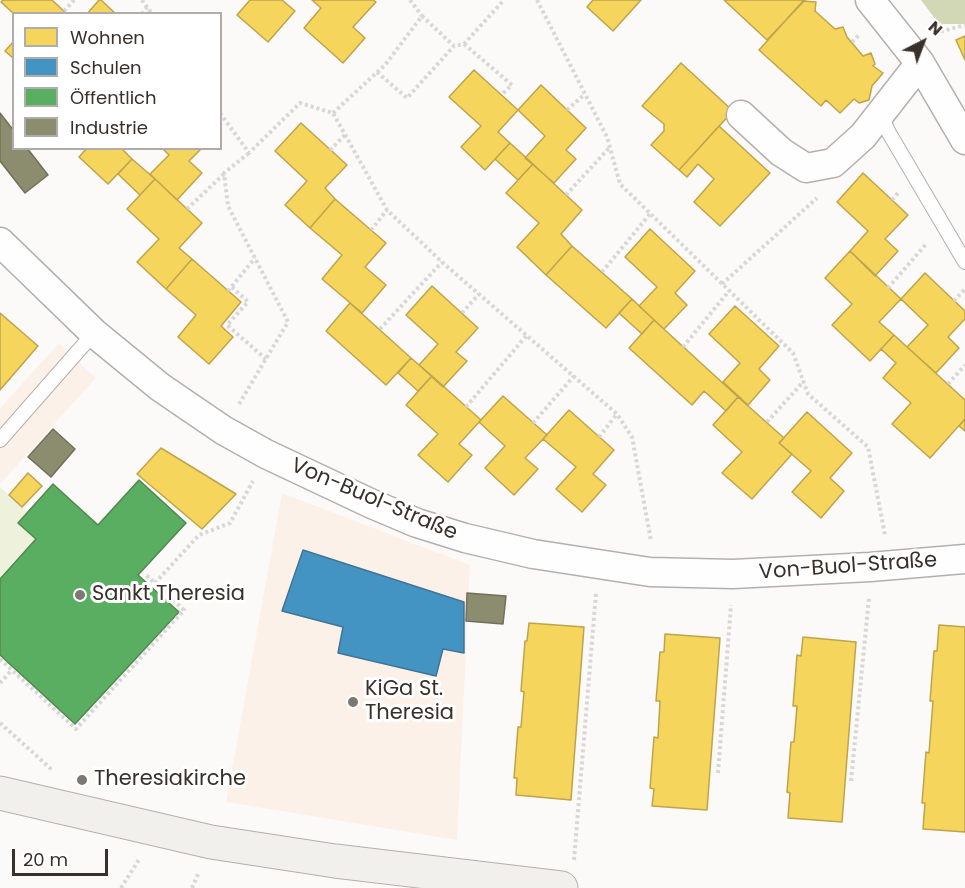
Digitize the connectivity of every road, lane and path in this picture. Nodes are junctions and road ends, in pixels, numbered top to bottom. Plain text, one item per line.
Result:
1 (74, 0) edge
2 (142, 0) edge
3 (410, 0) edge
4 (504, 0) edge
5 (537, 0) edge
6 (870, 0) edge
7 (147, 7) junction
8 (64, 11) dead end
9 (143, 12) edge
10 (151, 12) edge
11 (422, 16) junction
12 (464, 44) junction
13 (454, 46) junction
14 (920, 63) junction
15 (377, 72) junction
16 (585, 94) junction
17 (501, 95) dead end
18 (567, 110) dead end
19 (333, 113) junction
20 (880, 114) junction
21 (741, 115) dead end
22 (222, 116) edge
23 (345, 135) junction
24 (965, 140) edge
25 (610, 148) junction
26 (330, 150) dead end
27 (249, 153) junction
28 (225, 173) junction
29 (567, 195) dead end
30 (819, 197) dead end
31 (187, 209) dead end
32 (387, 210) junction
33 (650, 214) junction
34 (944, 225) junction
35 (371, 230) dead end
36 (0, 242) edge
37 (255, 258) junction
38 (442, 262) junction
39 (965, 262) edge
40 (602, 272) dead end
41 (722, 284) junction
42 (888, 288) dead end
43 (965, 289) edge
44 (729, 291) junction
45 (479, 294) junction
46 (954, 301) dead end
47 (462, 313) dead end
48 (380, 329) dead end
49 (94, 333) junction
50 (527, 335) junction
51 (684, 346) dead end
52 (266, 359) junction
53 (965, 365) edge
54 (574, 376) junction
55 (804, 381) junction
56 (948, 384) dead end
57 (466, 407) dead end
58 (617, 414) junction
59 (767, 422) dead end
60 (533, 423) dead end
61 (223, 430) junction
62 (599, 437) dead end
63 (0, 440) edge
64 (266, 454) junction
65 (651, 537) dead end
66 (965, 559) edge
67 (598, 565) junction
68 (881, 566) junction
69 (145, 574) dead end
70 (733, 574) junction
71 (155, 583) junction
72 (0, 659) edge
73 (12, 670) junction
74 (0, 683) edge
75 (0, 723) edge
76 (50, 768) dead end
77 (718, 773) dead end
78 (851, 781) dead end
79 (0, 793) edge
80 (567, 876) edge

1 - 8 path
2 - 7 path
3 - 11 path
4 - 12 path
5 - 16 path
6 - 14 street
7 - 9 path
7 - 10 path
11 - 13 path
11 - 15 path
12 - 13 path
12 - 17 path
13 - 15 path
14 - 20 street
14 - 24 street
15 - 19 path
16 - 18 path
16 - 25 path
19 - 23 path
19 - 27 path
20 - 21 street
20 - 34 lane
22 - 27 path
23 - 26 path
23 - 32 path
25 - 29 path
25 - 33 path
27 - 28 path
28 - 31 path
28 - 37 path
30 - 41 path
32 - 35 path
32 - 38 path
33 - 40 path
33 - 41 path
34 - 39 lane
34 - 42 path
36 - 49 street, Von-Buol-Straße
37 - 52 path
37 - 52 path
38 - 45 path
38 - 48 path
41 - 44 path
43 - 46 path
44 - 51 path
44 - 55 path
45 - 47 path
45 - 50 path
49 - 61 street, Von-Buol-Straße
49 - 63 lane
50 - 54 path
50 - 57 path
52 - 61 path
53 - 56 path
54 - 58 path
54 - 60 path
55 - 59 path
55 - 68 path
58 - 62 path
58 - 65 path
61 - 64 street, Von-Buol-Straße
64 - 67 street, Von-Buol-Straße
64 - 71 path
66 - 68 street, Von-Buol-Straße
67 - 70 street, Von-Buol-Straße
67 - 80 path
68 - 70 street, Von-Buol-Straße
68 - 78 path
69 - 71 path
70 - 77 path
71 - 73 path
72 - 73 path
73 - 74 path
75 - 76 path
79 - 80 main road

